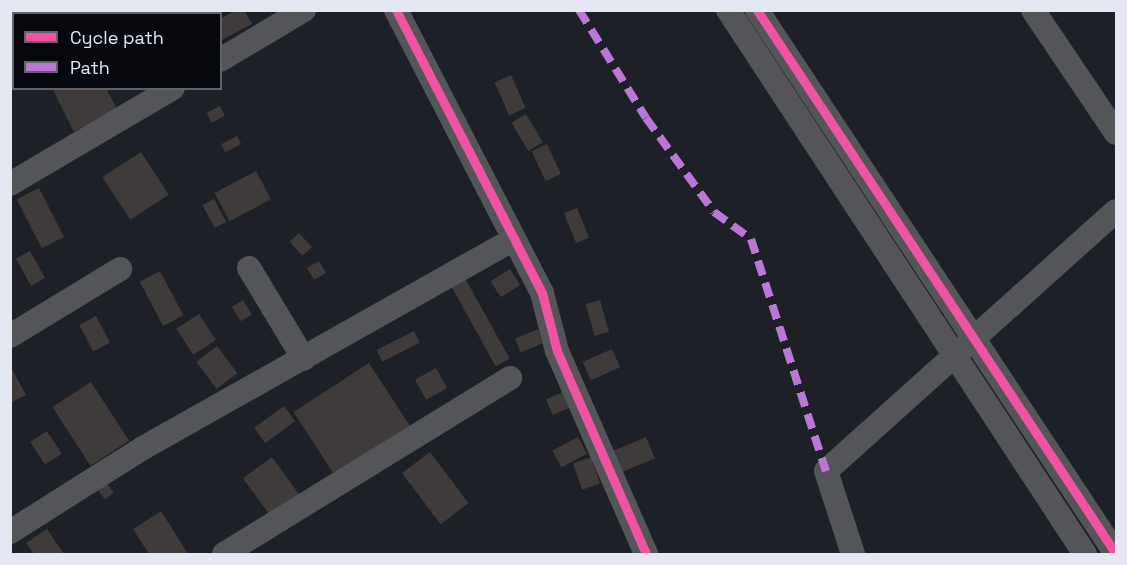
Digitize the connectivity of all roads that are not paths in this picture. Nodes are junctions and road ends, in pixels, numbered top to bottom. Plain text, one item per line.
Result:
1 (304, 10) edge
2 (396, 10) edge
3 (728, 10) edge
4 (757, 10) edge
5 (1033, 10) edge
6 (222, 59) edge
7 (169, 90) edge
8 (1116, 133) edge
9 (10, 184) edge
10 (1116, 211) edge
11 (514, 239) junction
12 (249, 268) dead end
13 (120, 269) dead end
14 (10, 336) edge
15 (973, 337) junction
16 (953, 354) junction
17 (304, 359) junction
18 (510, 378) dead end
19 (10, 532) edge
20 (224, 555) edge
21 (646, 555) edge
22 (854, 555) edge
23 (1085, 555) edge
24 (1116, 555) edge

1 - 6 street
2 - 11 street
3 - 16 street
4 - 15 street
5 - 8 street
7 - 9 street
10 - 15 street
11 - 17 street
11 - 21 street
12 - 17 street
13 - 14 street
15 - 16 street
15 - 24 street
16 - 22 street
16 - 23 street
17 - 19 street
18 - 20 street

